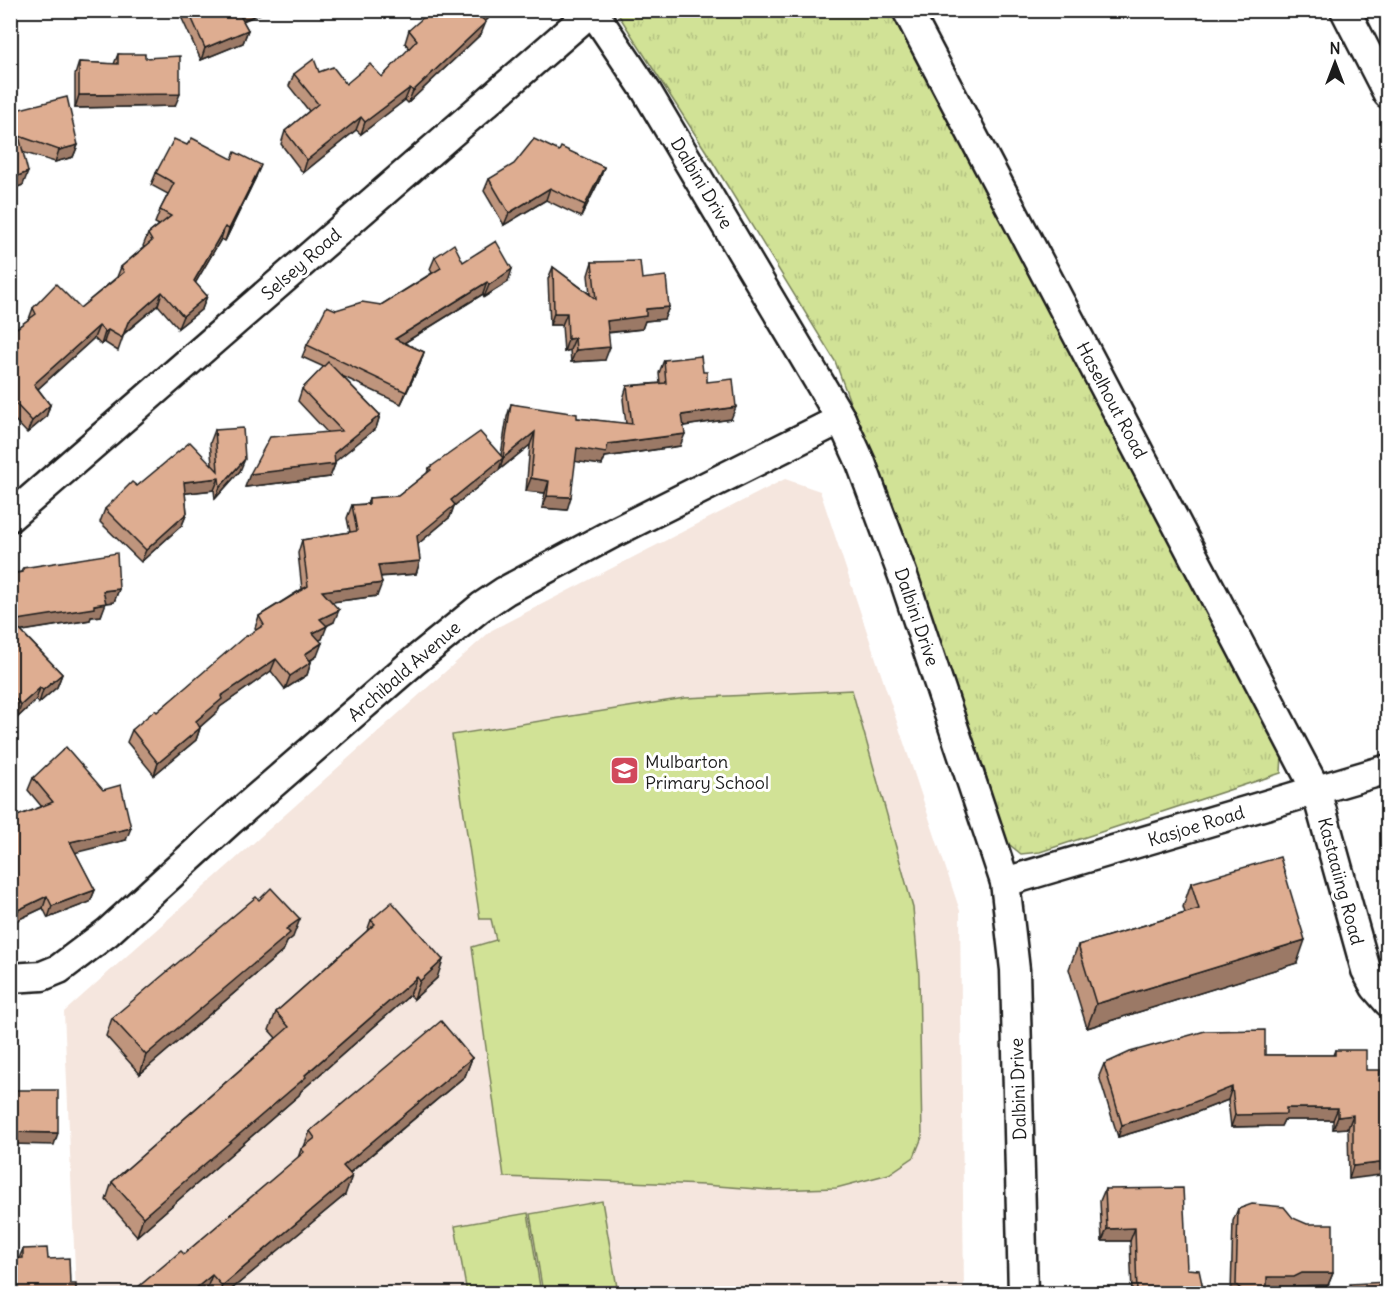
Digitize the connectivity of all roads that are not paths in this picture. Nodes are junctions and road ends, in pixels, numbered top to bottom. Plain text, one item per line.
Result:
1 (907, 10) edge
2 (1345, 10) edge
3 (592, 11) edge
4 (1388, 94) edge
5 (841, 419) junction
6 (10, 518) edge
7 (1388, 769) edge
8 (1316, 790) junction
9 (1005, 882) junction
10 (10, 978) edge
11 (1388, 1002) edge
12 (1023, 1293) edge

1 - 8 street, Haselhout Road
2 - 4 street
3 - 5 street, Dalbini Drive
3 - 6 street, Selsey Road
5 - 9 street, Dalbini Drive
5 - 10 street, Archibald Avenue
7 - 8 street, Kasjoe Road
8 - 9 street, Kasjoe Road
8 - 11 street, Kastaaiing Road
9 - 12 street, Dalbini Drive

